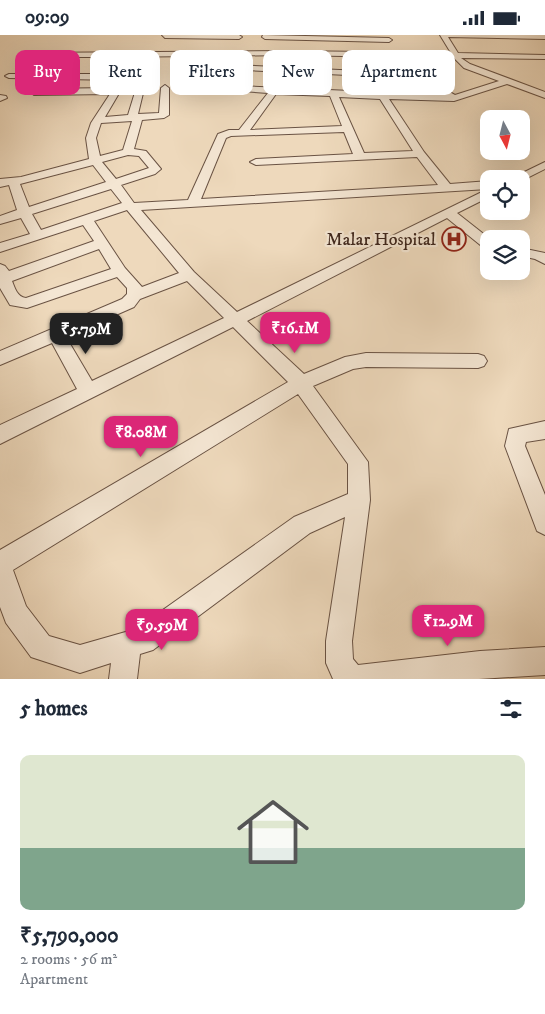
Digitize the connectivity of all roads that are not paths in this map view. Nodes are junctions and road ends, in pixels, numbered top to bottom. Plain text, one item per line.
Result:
1 (266, 35) edge
2 (443, 35) edge
3 (165, 36) edge
4 (202, 36) edge
5 (294, 36) edge
6 (495, 36) edge
7 (239, 37) dead end
8 (545, 37) edge
9 (388, 38) edge
10 (194, 50) edge
11 (289, 50) edge
12 (393, 50) edge
13 (457, 57) junction
14 (545, 57) edge
15 (90, 76) edge
16 (0, 78) edge
17 (506, 81) junction
18 (165, 88) dead end
19 (333, 93) joint
20 (342, 93) edge
21 (114, 95) edge
22 (139, 95) edge
23 (271, 95) edge
24 (383, 95) joint
25 (448, 95) edge
26 (545, 95) edge
27 (454, 98) junction
28 (135, 118) junction
29 (98, 120) junction
30 (348, 129) junction
31 (242, 133) junction
32 (128, 152) junction
33 (420, 154) junction
34 (360, 157) junction
35 (95, 160) junction
36 (256, 161) dead end
37 (545, 165) edge
38 (530, 172) edge
39 (530, 177) edge
40 (545, 177) edge
41 (14, 182) junction
42 (0, 183) edge
43 (113, 183) junction
44 (480, 185) edge
45 (446, 187) junction
46 (480, 197) edge
47 (193, 203) junction
48 (130, 206) junction
49 (24, 212) junction
50 (448, 213) junction
51 (0, 220) edge
52 (86, 220) junction
53 (37, 235) junction
54 (480, 238) edge
55 (102, 243) junction
56 (0, 248) edge
57 (530, 254) edge
58 (545, 260) edge
59 (120, 271) junction
60 (2, 273) edge
61 (190, 275) junction
62 (135, 295) junction
63 (236, 319) junction
64 (56, 334) junction
65 (0, 358) edge
66 (478, 361) dead end
67 (301, 383) junction
68 (88, 392) junction
69 (545, 430) edge
70 (0, 435) edge
71 (359, 500) junction
72 (544, 518) edge
73 (0, 565) edge
74 (127, 646) junction
75 (545, 661) edge
76 (123, 679) edge

1 - 5 street
2 - 6 street
2 - 13 street
3 - 4 street
4 - 7 street
4 - 10 street
5 - 9 street
5 - 11 street
6 - 8 street
9 - 12 street
13 - 14 street
13 - 17 street
15 - 16 street
17 - 26 street
17 - 27 street
18 - 28 street
19 - 20 street
19 - 30 street
21 - 29 street
22 - 28 street
23 - 31 street
24 - 27 street
24 - 33 street
25 - 27 street
28 - 29 street
28 - 32 street
29 - 35 street
30 - 31 street
30 - 34 street
31 - 47 street
32 - 35 street
32 - 43 street
33 - 34 street
33 - 45 street
34 - 36 street
35 - 41 street
35 - 43 street
37 - 38 street
39 - 40 street
41 - 42 street
41 - 49 street
43 - 48 street
43 - 49 street
44 - 45 street
45 - 47 street
46 - 50 street
47 - 48 street
48 - 52 street
48 - 61 street
49 - 51 street
49 - 53 street
50 - 54 street
50 - 63 street
52 - 53 street
52 - 55 street
53 - 56 street
55 - 59 street
55 - 60 street
57 - 58 street
59 - 60 street
59 - 62 street
61 - 62 street
61 - 63 street
62 - 64 street
63 - 67 street
63 - 68 street
64 - 65 street
64 - 68 street
66 - 67 street
67 - 71 street
67 - 73 street
68 - 70 street
69 - 72 street
71 - 74 street
71 - 75 street
73 - 74 street
74 - 76 street

